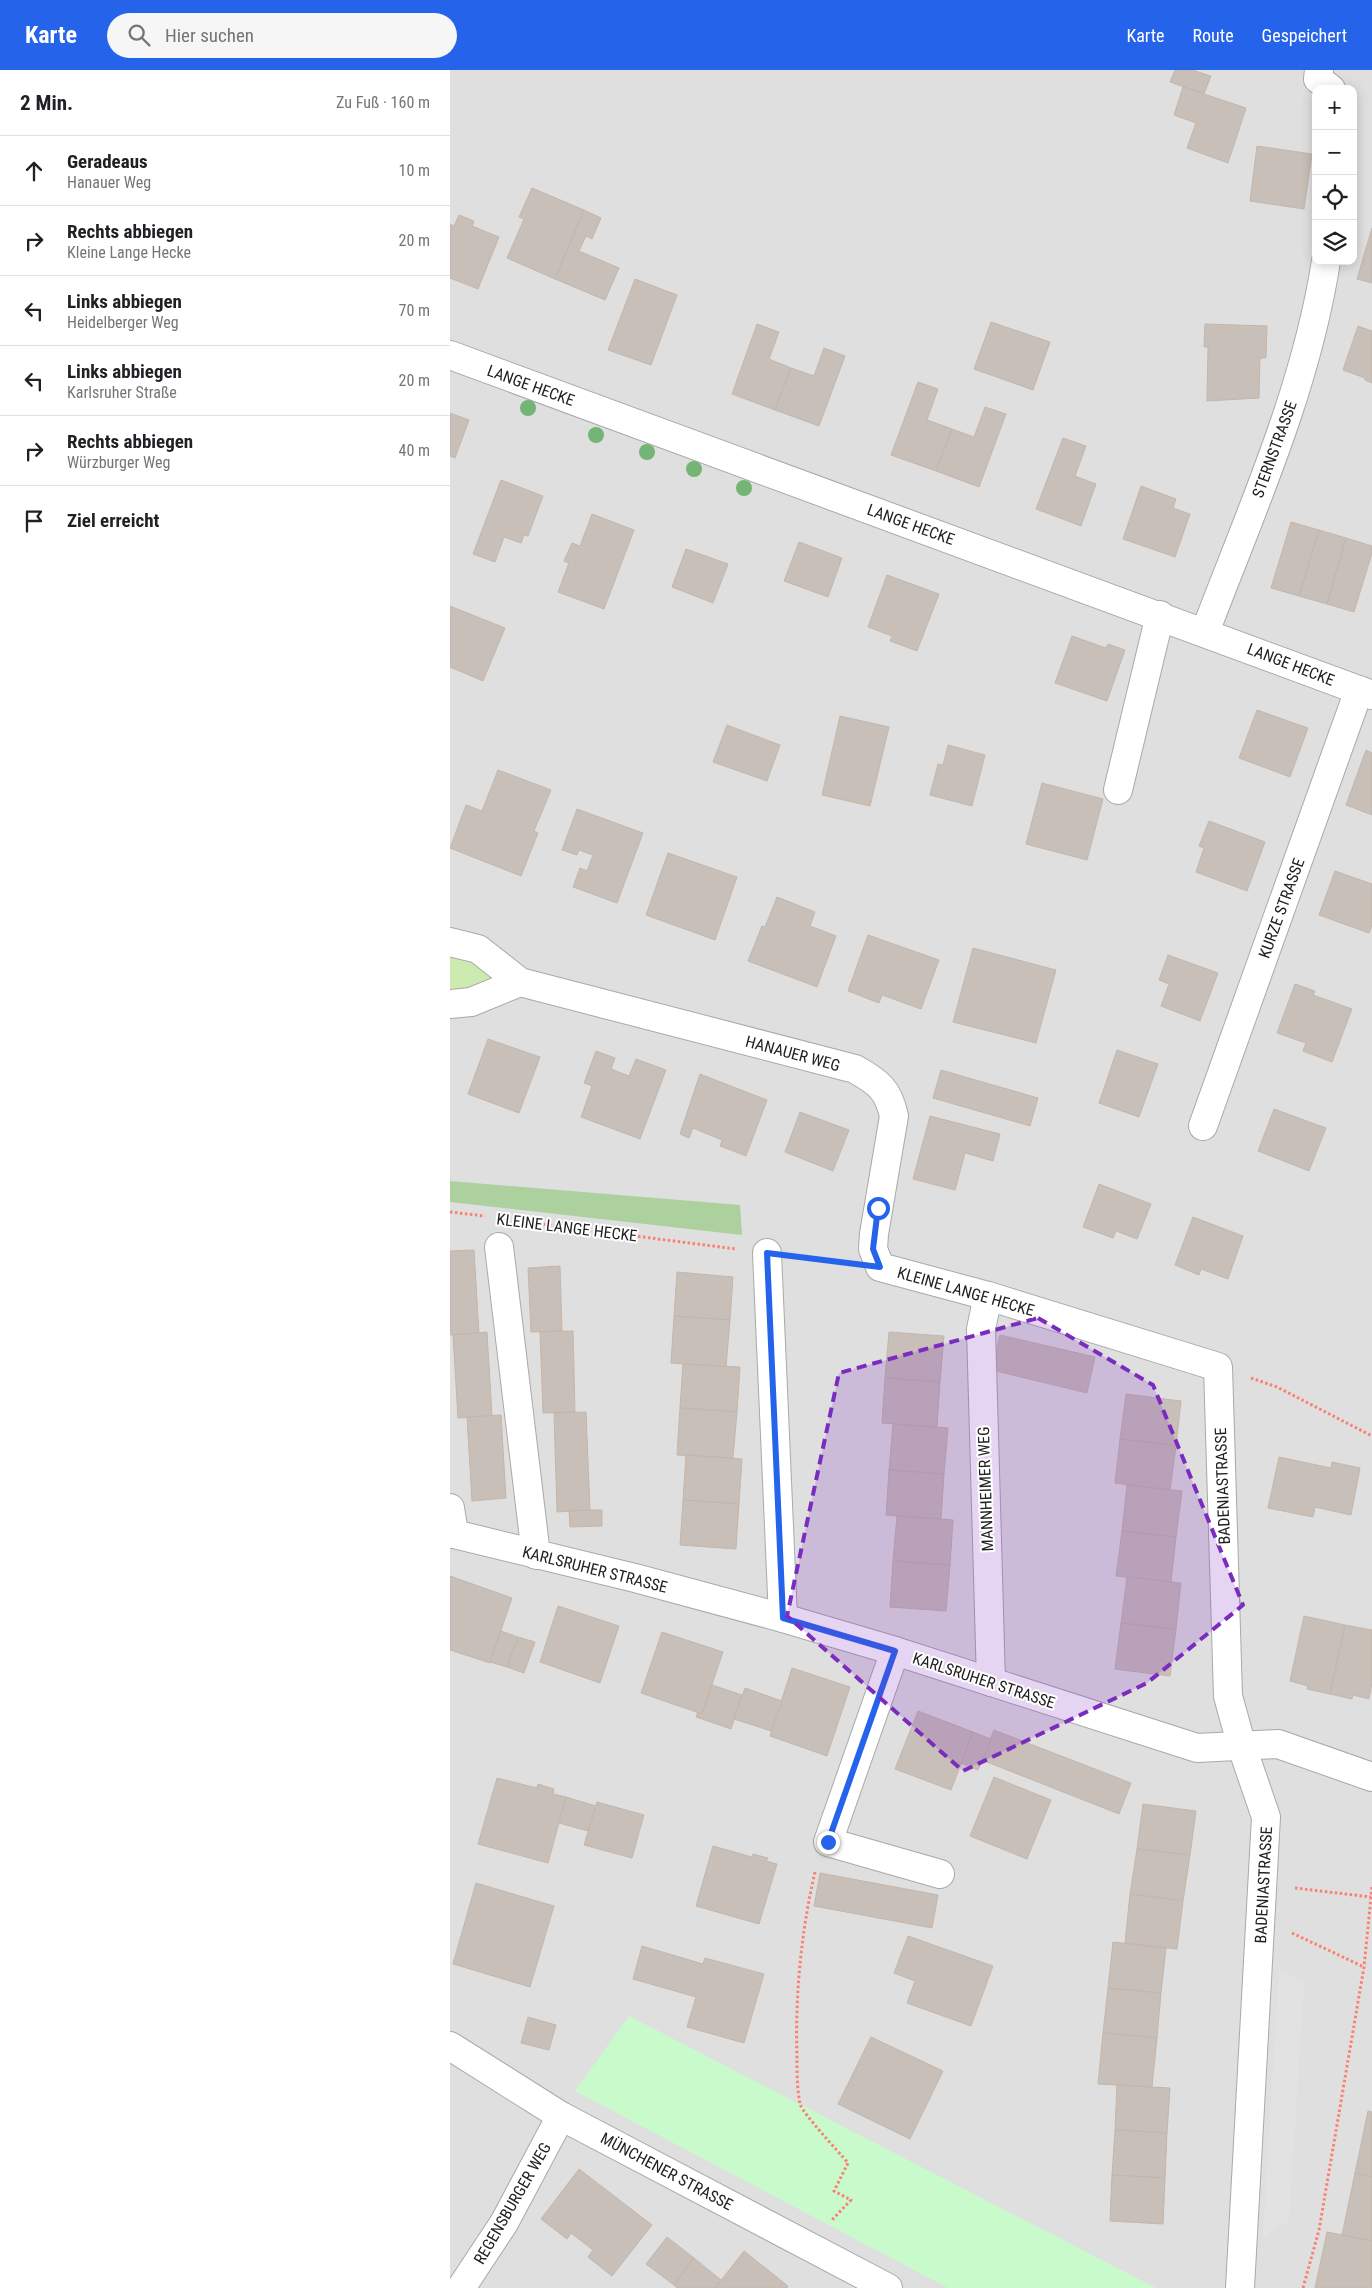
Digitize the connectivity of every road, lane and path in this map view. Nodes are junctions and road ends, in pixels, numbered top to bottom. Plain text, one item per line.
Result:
1 (1319, 70) edge
2 (1326, 85) edge
3 (1325, 265) edge
4 (450, 355) edge
5 (1160, 615) junction
6 (1205, 632) junction
7 (1366, 692) edge
8 (1118, 790) dead end
9 (450, 942) edge
10 (520, 982) junction
11 (450, 1004) edge
12 (1204, 1126) dead end
13 (450, 1212) edge
14 (489, 1217) dead end
15 (509, 1220) dead end
16 (499, 1247) dead end
17 (767, 1253) junction
18 (880, 1267) junction
19 (988, 1296) junction
20 (1218, 1367) junction
21 (1372, 1436) edge
22 (451, 1525) edge
23 (536, 1555) junction
24 (783, 1618) junction
25 (895, 1651) junction
26 (991, 1682) junction
27 (1242, 1746) junction
28 (1372, 1777) edge
29 (828, 1842) junction
30 (940, 1874) dead end
31 (1263, 1884) junction
32 (1372, 1887) edge
33 (1371, 1897) edge
34 (1261, 1919) junction
35 (1364, 1967) junction
36 (450, 2046) edge
37 (561, 2116) junction
38 (816, 2249) junction
39 (461, 2288) edge
40 (888, 2288) edge
41 (1240, 2288) edge
42 (1303, 2288) edge

1 - 2 street
3 - 6 street, STERNSTRASSE
4 - 5 street, LANGE HECKE
5 - 6 street, LANGE HECKE
5 - 8 street
6 - 7 street, LANGE HECKE
7 - 12 street, KURZE STRASSE
9 - 10 street, HANAUER WEG
10 - 11 street
10 - 18 street, HANAUER WEG
13 - 14 path, KLEINE LANGE HECKE
15 - 17 path, KLEINE LANGE HECKE
16 - 23 street
17 - 18 path, KLEINE LANGE HECKE
17 - 24 street
18 - 19 street, KLEINE LANGE HECKE
19 - 20 street, KLEINE LANGE HECKE
19 - 26 street, MANNHEIMER WEG
20 - 21 path
20 - 27 street, BADENIASTRASSE
22 - 23 street, KARLSRUHER STRASSE
23 - 24 street, KARLSRUHER STRASSE
24 - 25 street, KARLSRUHER STRASSE
25 - 26 street, KARLSRUHER STRASSE
25 - 29 street
26 - 27 street, KARLSRUHER STRASSE
27 - 28 street, KARLSRUHER STRASSE
27 - 31 street, BADENIASTRASSE
29 - 30 street
29 - 38 path
31 - 33 path
31 - 34 street, BADENIASTRASSE
32 - 33 path
33 - 35 path
34 - 35 path
34 - 41 street, BADENIASTRASSE
35 - 42 path
36 - 37 street, MÜNCHENER STRASSE
37 - 38 street, MÜNCHENER STRASSE
37 - 39 street, REGENSBURGER WEG
38 - 40 street, MÜNCHENER STRASSE

